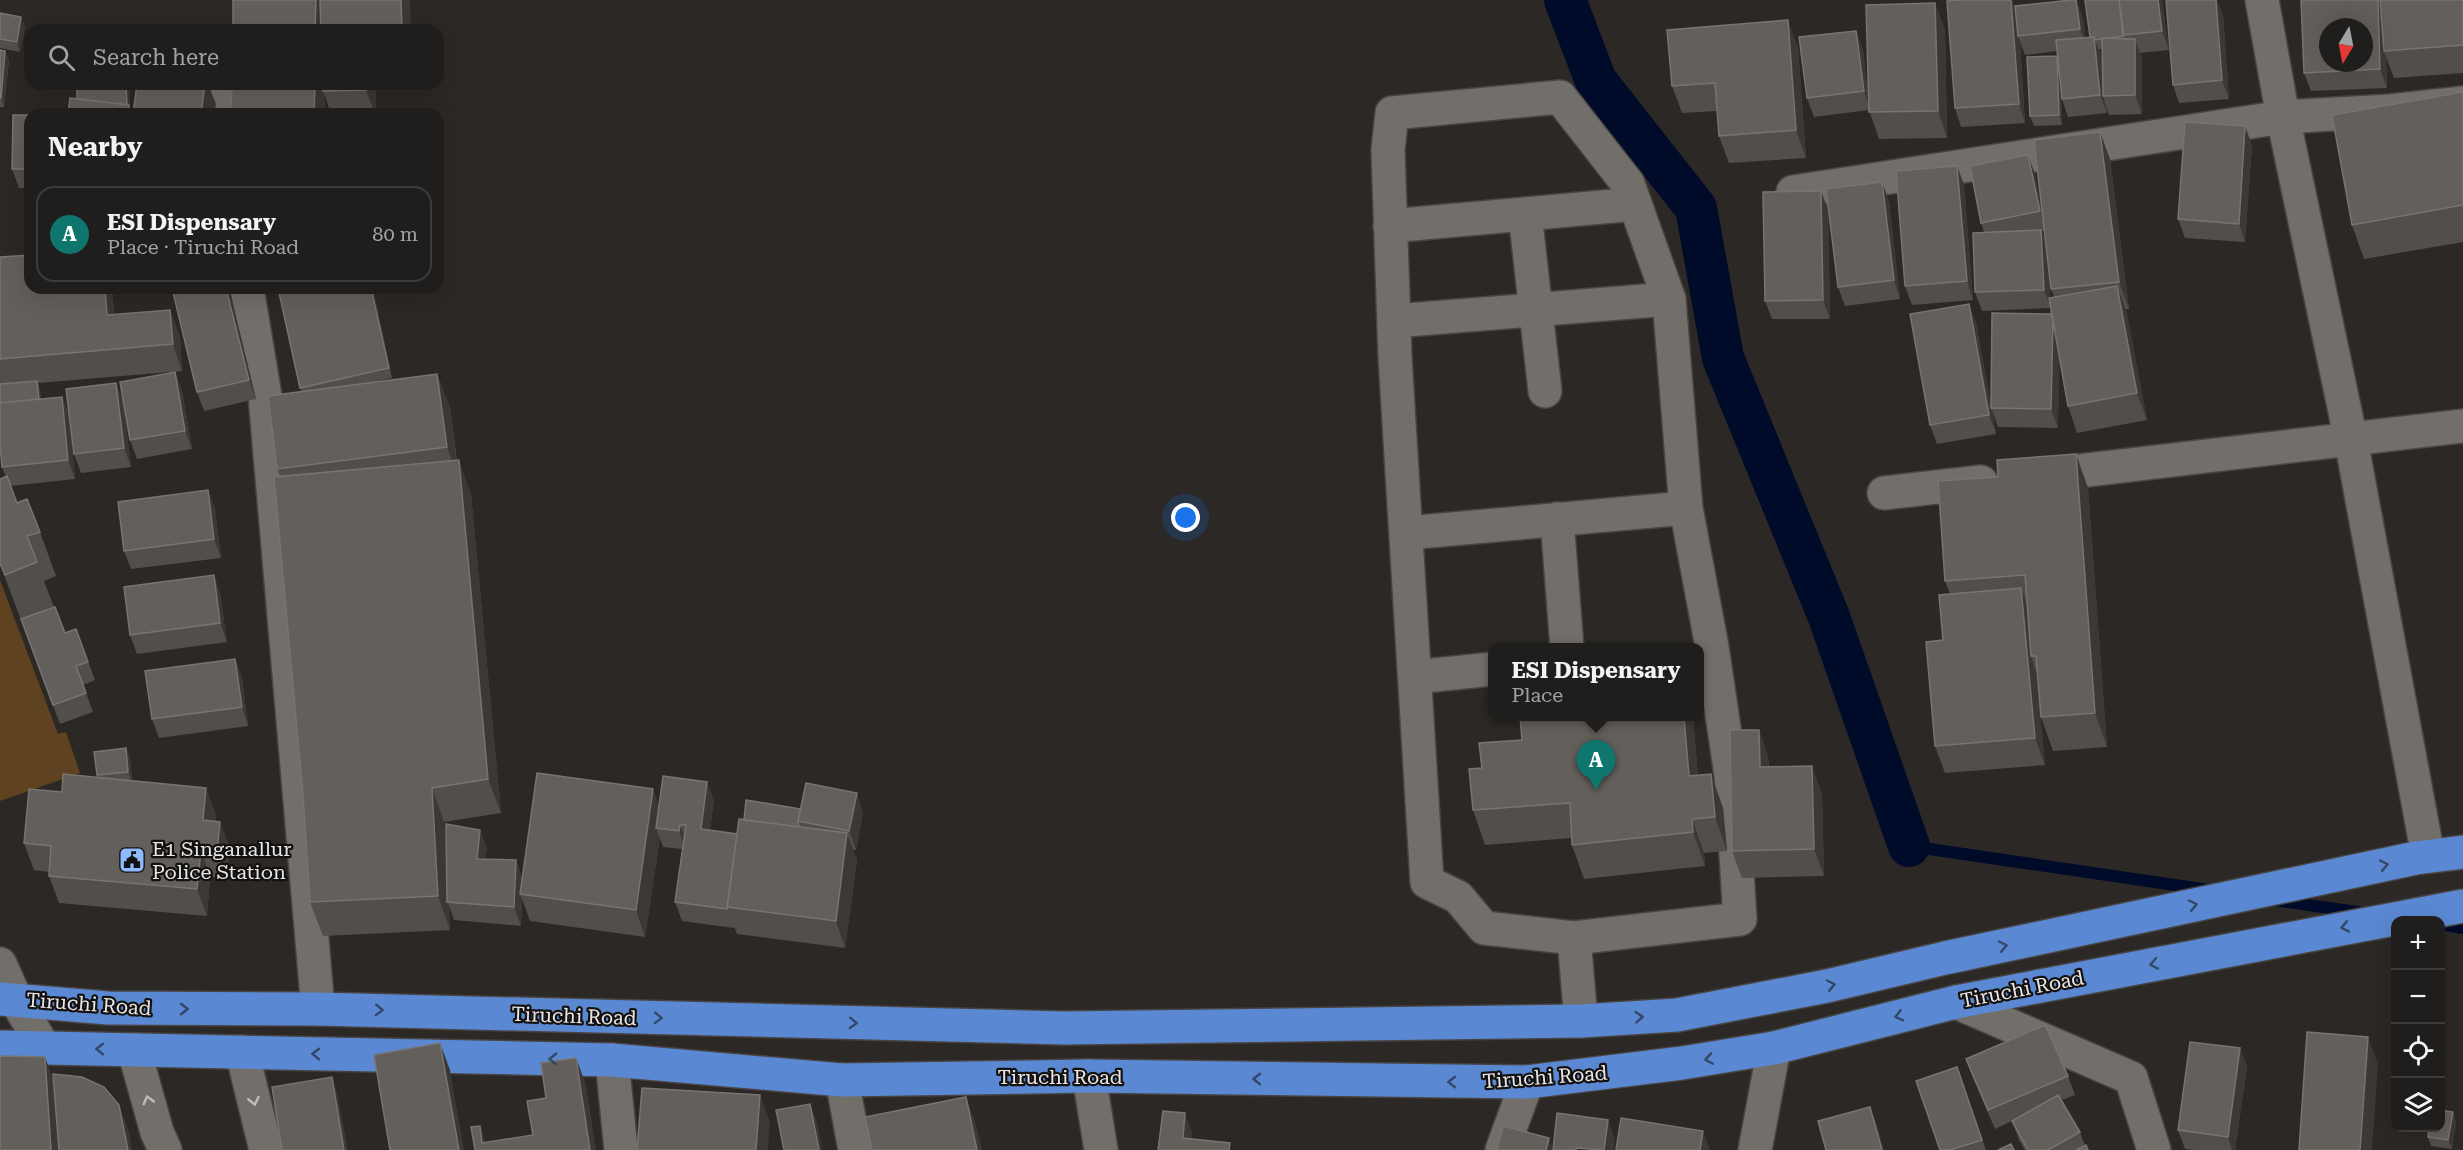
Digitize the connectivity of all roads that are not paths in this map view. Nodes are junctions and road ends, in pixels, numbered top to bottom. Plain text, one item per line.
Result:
1 (2262, 0) edge
2 (214, 90) edge
3 (2463, 103) edge
4 (217, 108) edge
5 (2283, 117) junction
6 (1793, 192) edge
7 (1635, 204) junction
8 (1525, 214) junction
9 (1390, 226) junction
10 (248, 294) edge
11 (1669, 299) junction
12 (1535, 310) junction
13 (1394, 321) junction
14 (1545, 390) dead end
15 (2463, 426) edge
16 (2351, 440) junction
17 (1884, 493) dead end
18 (1686, 508) junction
19 (1557, 519) junction
20 (1407, 533) junction
21 (1567, 643) edge
22 (1706, 648) edge
23 (1488, 669) edge
24 (1415, 677) junction
25 (2463, 852) edge
26 (2422, 857) junction
27 (2463, 906) edge
28 (1574, 938) junction
29 (0, 964) edge
30 (8, 999) edge
31 (1956, 1002) junction
32 (318, 1009) junction
33 (1581, 1021) junction
34 (0, 1047) edge
35 (44, 1048) junction
36 (1774, 1048) junction
37 (134, 1050) junction
38 (242, 1052) junction
39 (612, 1060) junction
40 (1089, 1076) junction
41 (842, 1080) junction
42 (1527, 1082) junction
43 (165, 1150) edge
44 (266, 1150) edge
45 (621, 1150) edge
46 (855, 1150) edge
47 (1101, 1150) edge
48 (1502, 1150) edge
49 (1755, 1150) edge
50 (2154, 1150) edge

1 - 5 street
2 - 4 street
3 - 5 street
5 - 6 street
5 - 16 street
7 - 8 street
7 - 9 street
7 - 11 street
8 - 9 street
8 - 12 street
9 - 13 street
10 - 32 street
11 - 12 street
11 - 18 street
12 - 13 street
12 - 14 street
13 - 20 street
15 - 16 street
16 - 17 street
16 - 26 street
18 - 19 street
18 - 22 street
19 - 20 street
19 - 21 street
20 - 24 street
22 - 28 street
23 - 24 street
24 - 28 street
25 - 26 highway, Tiruchi Road
33 -> 26 highway, Tiruchi Road
27 -> 31 highway, Tiruchi Road
28 - 33 street
29 - 30 street
30 -> 32 highway, Tiruchi Road
30 - 35 street
31 -> 36 highway, Tiruchi Road
31 - 50 street
32 -> 33 highway, Tiruchi Road
34 - 35 highway
37 -> 35 highway, Tiruchi Road
36 -> 42 highway, Tiruchi Road
36 - 49 street
37 - 38 highway, Tiruchi Road
43 -> 37 street
39 -> 38 highway, Tiruchi Road
38 -> 44 street
39 - 41 highway, Tiruchi Road
39 - 45 street
40 - 41 highway, Tiruchi Road
42 -> 40 highway, Tiruchi Road
40 - 47 street
41 - 46 street
42 - 48 street

